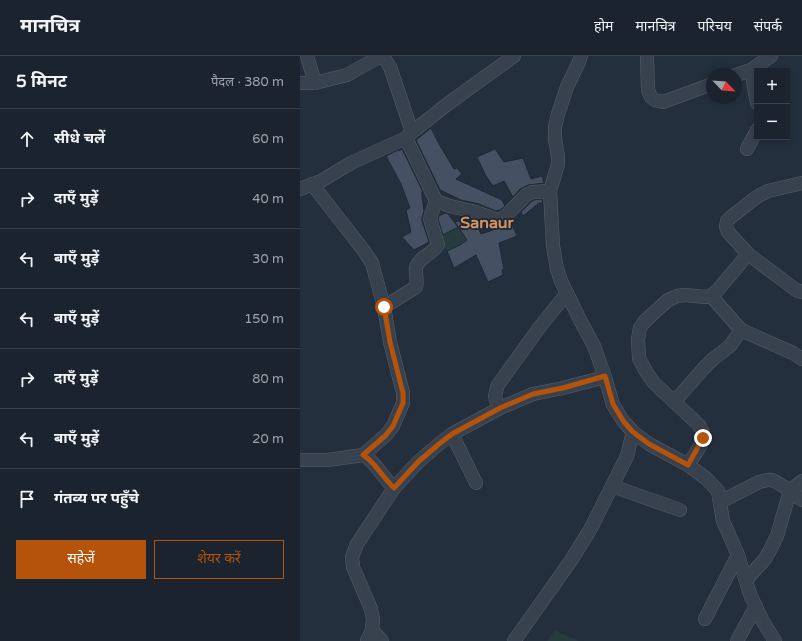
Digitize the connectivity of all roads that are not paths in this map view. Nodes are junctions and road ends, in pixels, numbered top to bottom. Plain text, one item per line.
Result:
1 (307, 56) edge
2 (382, 56) edge
3 (514, 56) edge
4 (581, 56) edge
5 (647, 56) edge
6 (771, 56) edge
7 (751, 70) junction
8 (742, 73) edge
9 (300, 82) edge
10 (315, 83) junction
11 (706, 86) edge
12 (754, 86) edge
13 (409, 135) junction
14 (754, 136) edge
15 (747, 150) dead end
16 (802, 184) edge
17 (306, 187) edge
18 (550, 190) junction
19 (436, 200) junction
20 (748, 254) junction
21 (802, 292) edge
22 (567, 293) junction
23 (711, 296) junction
24 (384, 307) junction
25 (741, 330) junction
26 (802, 359) edge
27 (605, 376) junction
28 (674, 402) junction
29 (500, 408) junction
30 (633, 432) junction
31 (452, 434) junction
32 (363, 455) junction
33 (300, 460) edge
34 (688, 465) junction
35 (802, 481) edge
36 (476, 483) dead end
37 (612, 486) junction
38 (394, 488) junction
39 (790, 491) junction
40 (802, 500) edge
41 (720, 502) junction
42 (680, 510) dead end
43 (738, 555) junction
44 (746, 580) junction
45 (756, 606) junction
46 (705, 619) dead end
47 (370, 636) edge
48 (382, 641) edge
49 (514, 641) edge
50 (737, 641) edge
51 (776, 641) edge

1 - 10 street
2 - 10 street
2 - 13 street
3 - 13 street
4 - 18 street
5 - 11 street
6 - 7 street
7 - 8 street
7 - 12 street
9 - 10 street
13 - 17 street
13 - 19 street
14 - 15 street
16 - 20 street
17 - 24 street
18 - 19 street
18 - 22 street
19 - 24 street
20 - 21 street
20 - 23 street
22 - 27 street
22 - 29 street
23 - 25 street
23 - 28 street
24 - 32 street
25 - 26 street
25 - 28 street
27 - 29 street
27 - 30 street
28 - 34 street
29 - 31 street
30 - 34 street
30 - 37 street
31 - 36 street
31 - 38 street
32 - 33 street
32 - 38 street
34 - 41 street
35 - 39 street
37 - 42 street
37 - 49 street
38 - 47 street
39 - 40 street
39 - 41 street
39 - 44 street
41 - 43 street
43 - 44 street
43 - 46 street
44 - 45 street
45 - 50 street
45 - 51 street
47 - 48 street

